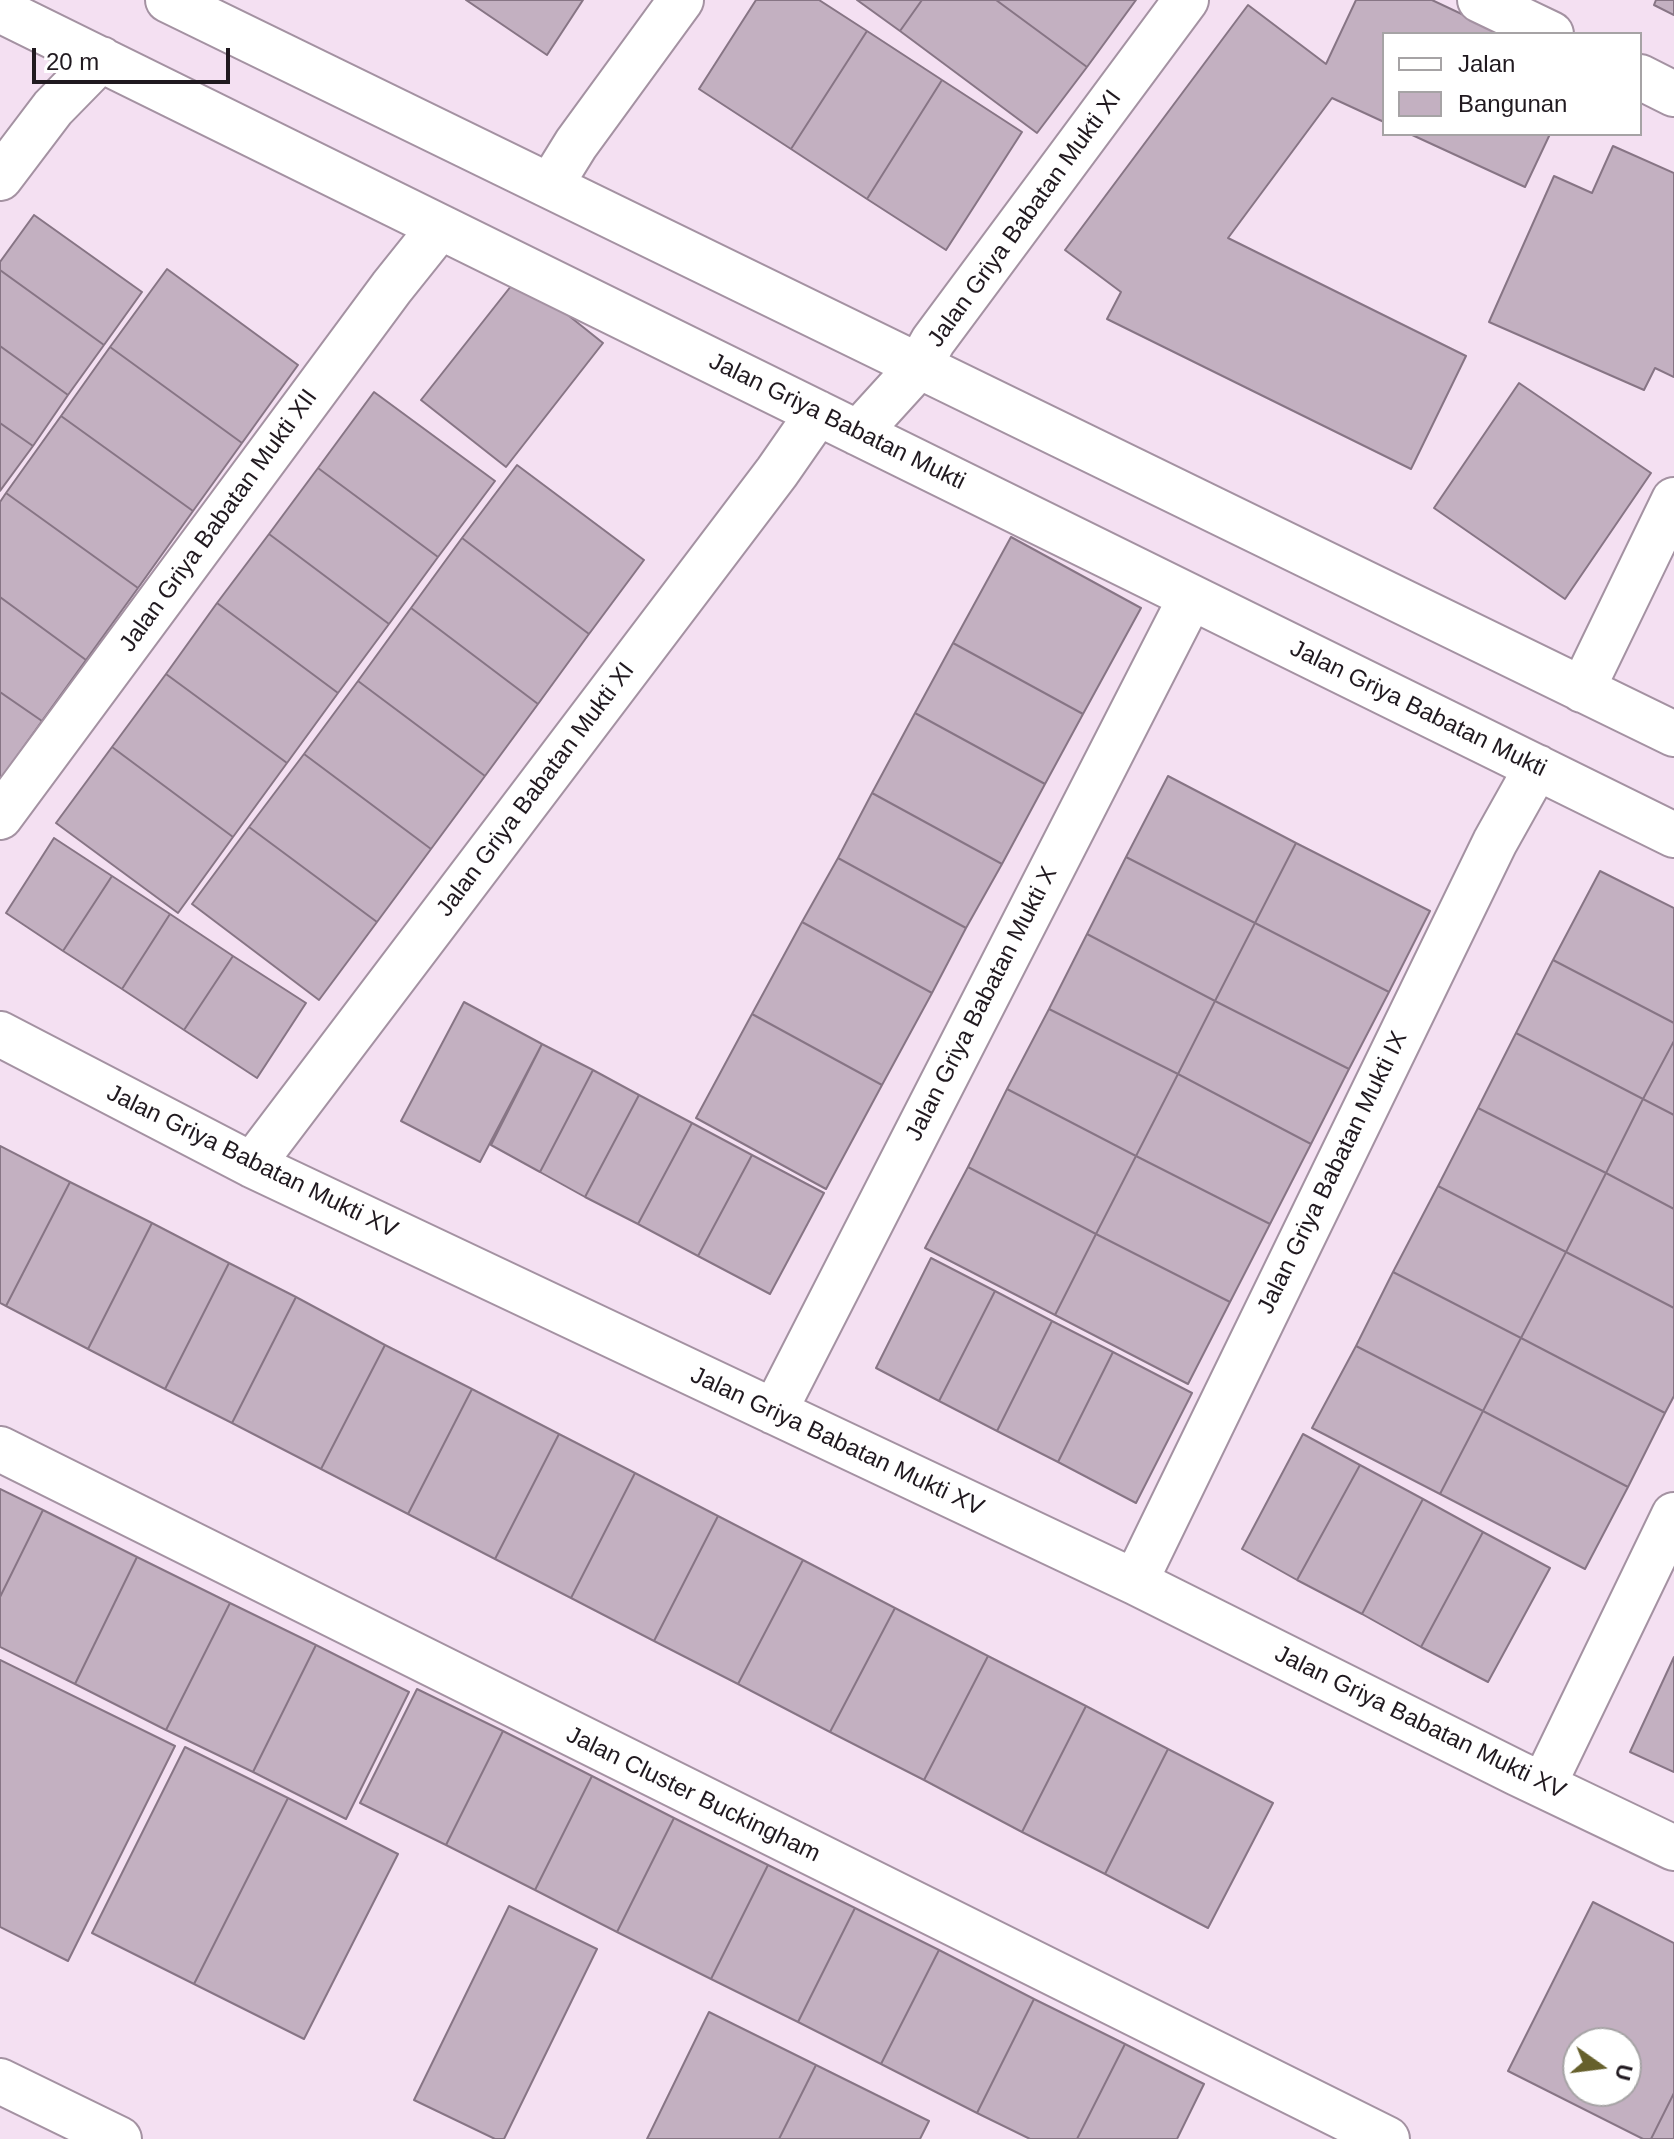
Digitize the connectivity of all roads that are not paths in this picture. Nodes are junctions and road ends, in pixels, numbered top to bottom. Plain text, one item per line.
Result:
1 (681, 0) edge
2 (1186, 0) edge
3 (1480, 0) edge
4 (192, 5) edge
5 (0, 10) edge
6 (1547, 32) edge
7 (101, 59) junction
8 (1642, 78) edge
9 (1674, 94) edge
10 (0, 178) edge
11 (550, 186) junction
12 (440, 227) junction
13 (919, 366) junction
14 (818, 413) junction
15 (858, 433) junction
16 (1674, 500) edge
17 (1191, 597) junction
18 (1582, 690) junction
19 (1674, 734) edge
20 (1537, 767) junction
21 (0, 817) edge
22 (1674, 835) edge
23 (0, 1034) edge
24 (252, 1165) junction
25 (774, 1412) junction
26 (0, 1449) edge
27 (1674, 1515) edge
28 (1135, 1582) junction
29 (1544, 1784) junction
30 (1674, 1848) edge
31 (0, 2081) edge
32 (1339, 2129) edge
33 (119, 2139) edge
34 (1387, 2139) edge

1 - 11 street
2 - 13 street, Jalan Griya Babatan Mukti XI
3 - 6 street
4 - 11 street
5 - 7 street, Jalan Griya Babatan Mukti
7 - 10 street
7 - 12 street, Jalan Griya Babatan Mukti
8 - 9 street
11 - 13 street
12 - 14 street, Jalan Griya Babatan Mukti
12 - 21 street, Jalan Griya Babatan Mukti XII
13 - 15 street, Jalan Griya Babatan Mukti XI
13 - 18 street
14 - 15 street, Jalan Griya Babatan Mukti
14 - 24 street, Jalan Griya Babatan Mukti XI
15 - 17 street, Jalan Griya Babatan Mukti
16 - 18 street
17 - 20 street, Jalan Griya Babatan Mukti
17 - 25 street, Jalan Griya Babatan Mukti X
18 - 19 street
20 - 22 street, Jalan Griya Babatan Mukti
20 - 28 street, Jalan Griya Babatan Mukti IX
23 - 24 street, Jalan Griya Babatan Mukti XV
24 - 25 street, Jalan Griya Babatan Mukti XV
25 - 28 street, Jalan Griya Babatan Mukti XV
26 - 32 street, Jalan Cluster Buckingham
27 - 29 street
28 - 29 street, Jalan Griya Babatan Mukti XV
29 - 30 street, Jalan Griya Babatan Mukti XV
31 - 33 street
32 - 34 street, Jalan Cluster Buckingham

